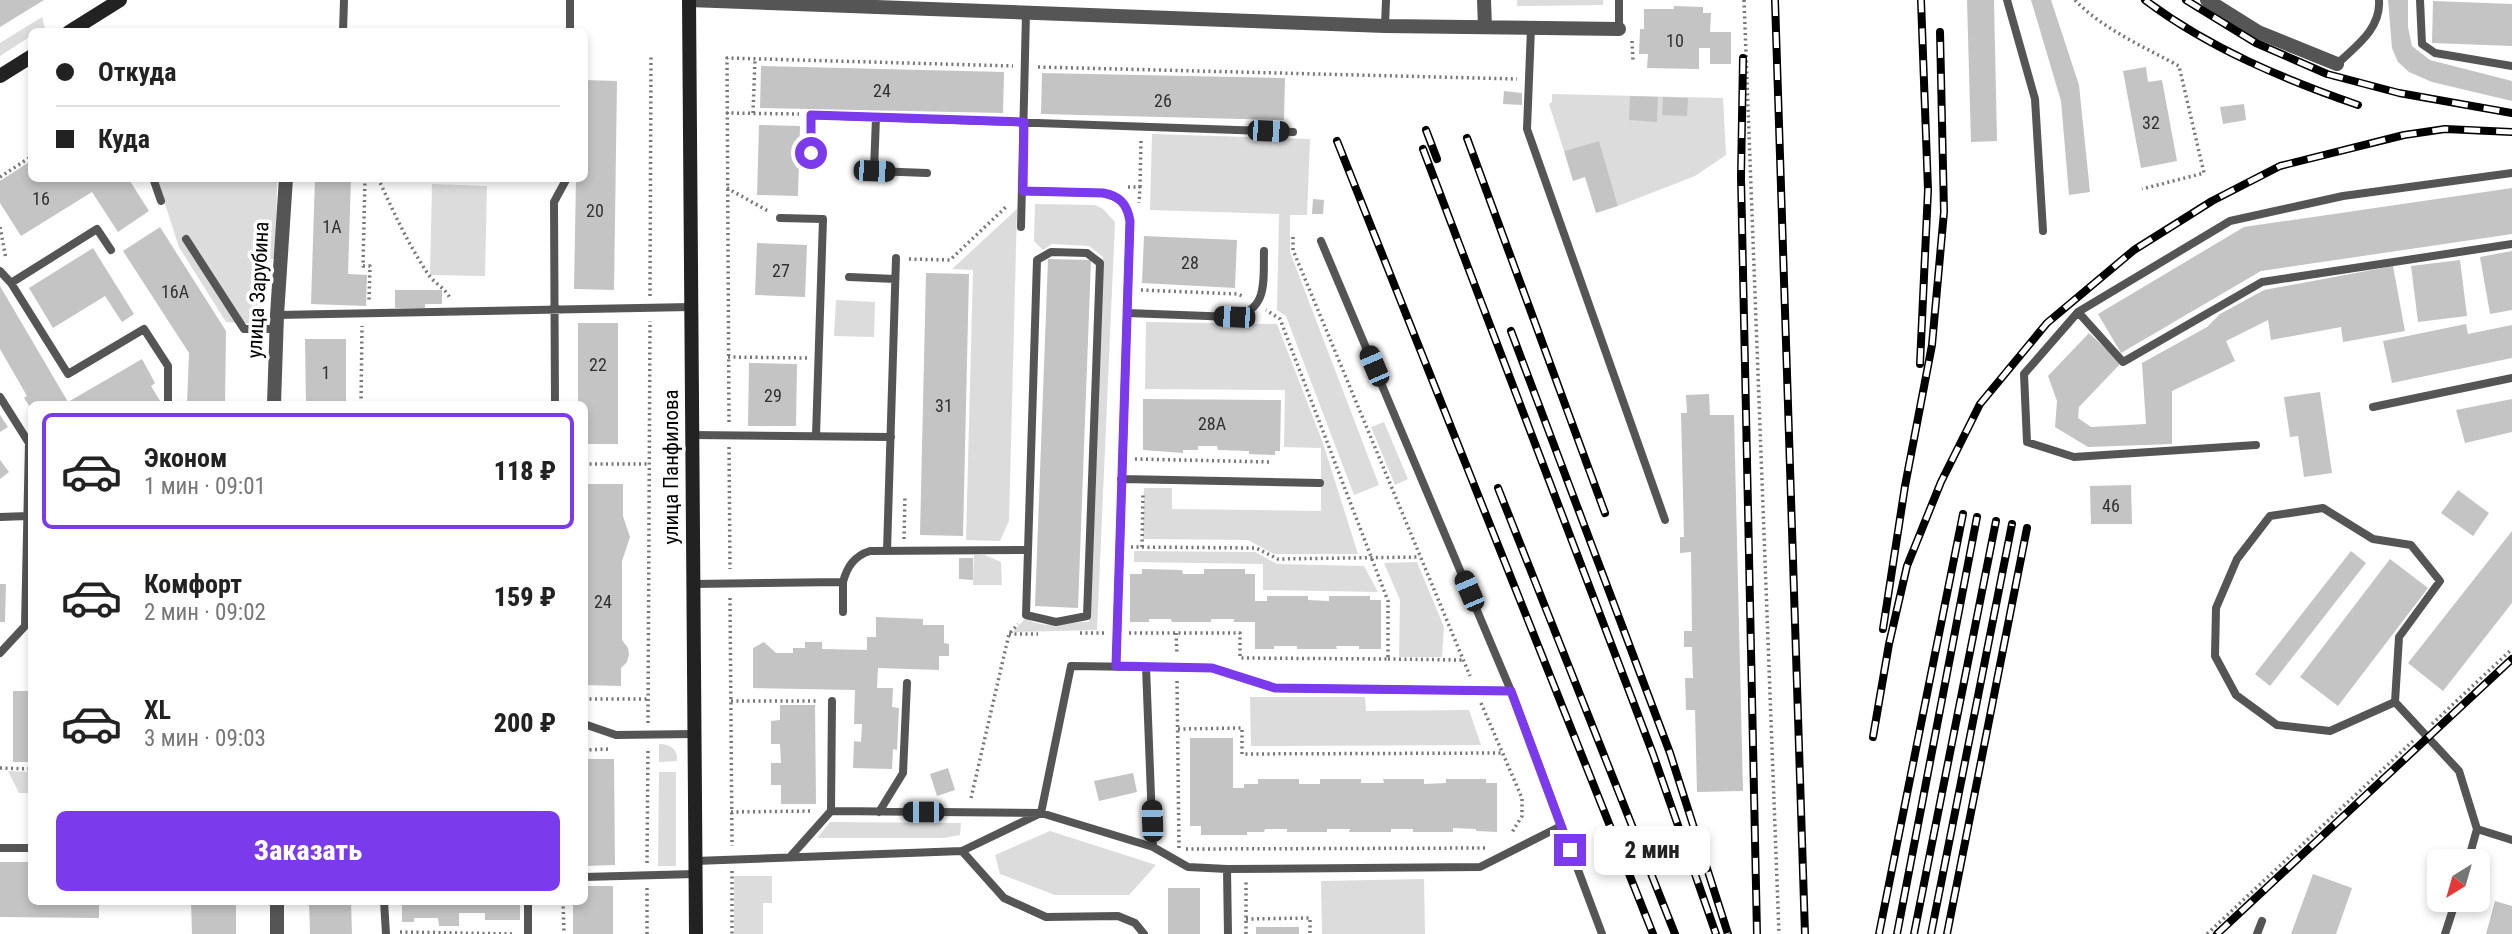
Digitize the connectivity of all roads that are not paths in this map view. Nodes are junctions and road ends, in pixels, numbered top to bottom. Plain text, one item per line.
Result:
1 (344, 0) edge
2 (570, 0) edge
3 (680, 0) edge
4 (689, 0) edge
5 (1386, 0) edge
6 (1484, 0) edge
7 (1619, 0) edge
8 (2007, 0) edge
9 (2379, 0) edge
10 (2420, 0) edge
11 (112, 2) edge
12 (2217, 3) edge
13 (930, 4) edge
14 (1033, 9) edge
15 (1385, 26) junction
16 (1485, 27) junction
17 (75, 28) edge
18 (343, 28) edge
19 (570, 28) edge
20 (1531, 28) junction
21 (1619, 29) joint
22 (28, 58) edge
23 (2337, 64) joint
24 (2512, 66) edge
25 (0, 76) edge
26 (876, 117) junction
27 (1024, 122) junction
28 (1293, 132) dead end
29 (811, 153) dead end
30 (927, 173) dead end
31 (2512, 173) edge
32 (154, 182) edge
33 (286, 182) edge
34 (565, 182) edge
35 (1023, 191) junction
36 (161, 201) dead end
37 (780, 218) road end
38 (1021, 227) dead end
39 (2043, 231) dead end
40 (186, 239) dead end
41 (1321, 241) dead end
42 (2512, 244) edge
43 (111, 250) dead end
44 (1264, 251) dead end
45 (896, 258) dead end
46 (0, 271) edge
47 (849, 277) dead end
48 (895, 279) junction
49 (11, 283) junction
50 (691, 307) junction
51 (554, 310) junction
52 (2078, 312) junction
53 (1127, 313) junction
54 (276, 322) junction
55 (2512, 378) edge
56 (0, 397) edge
57 (168, 401) edge
58 (274, 401) edge
59 (555, 401) edge
60 (2373, 407) dead end
61 (692, 435) junction
62 (816, 436) junction
63 (891, 437) junction
64 (28, 440) edge
65 (2256, 445) dead end
66 (1121, 479) junction
67 (1320, 483) dead end
68 (28, 492) edge
69 (27, 516) junction
70 (0, 517) edge
71 (1665, 520) dead end
72 (1027, 550) junction
73 (887, 551) junction
74 (843, 582) junction
75 (693, 584) junction
76 (843, 612) dead end
77 (0, 653) edge
78 (1116, 666) junction
79 (1146, 667) junction
80 (907, 683) dead end
81 (1511, 691) junction
82 (832, 701) road end
83 (2395, 702) junction
84 (588, 725) edge
85 (694, 734) junction
86 (831, 811) junction
87 (879, 811) junction
88 (1041, 813) junction
89 (1561, 826) junction
90 (2477, 830) junction
91 (2512, 840) edge
92 (1153, 847) junction
93 (0, 848) edge
94 (28, 848) edge
95 (2471, 849) edge
96 (962, 851) junction
97 (790, 858) junction
98 (695, 868) junction
99 (1227, 869) junction
100 (588, 877) edge
101 (277, 905) edge
102 (384, 905) edge
103 (528, 905) edge
104 (2452, 912) edge
105 (2262, 921) dead end
106 (385, 933) edge
107 (277, 934) edge
108 (528, 934) edge
109 (696, 934) edge
110 (1144, 934) edge
111 (1228, 934) edge
112 (1602, 934) edge
113 (2257, 934) edge
114 (2445, 934) edge

1 - 18 lane
2 - 19 lane
3 - 4 main road
4 - 13 street
4 - 50 main road, улица Панфилова
5 - 15 lane
6 - 16 street
7 - 21 lane
8 - 39 lane
9 - 23 lane
10 - 24 lane
11 - 17 main road
12 - 23 street
13 - 14 street
14 - 15 street
14 - 27 lane
15 - 16 street
16 - 20 street
20 - 21 street
20 - 71 lane
22 - 25 main road
26 - 27 lane
26 - 29 lane
26 - 30 lane
27 - 28 lane
27 - 35 lane
31 - 52 lane
32 - 36 lane
33 - 54 street, улица Зарубина
34 - 51 lane
35 - 38 lane
35 - 53 lane
37 - 62 lane
40 - 54 lane
41 - 81 lane
42 - 52 lane
43 - 49 lane
44 - 53 lane
45 - 48 lane
46 - 49 lane
47 - 48 lane
48 - 63 lane
49 - 57 lane
50 - 51 lane
50 - 61 main road, улица Панфилова
51 - 54 lane
51 - 59 lane
52 - 65 lane
53 - 66 lane
54 - 58 street, улица Зарубина
55 - 60 lane
56 - 64 lane
61 - 62 lane
61 - 75 main road, улица Панфилова
62 - 63 lane
63 - 73 lane
66 - 67 lane
66 - 78 lane
68 - 69 lane
69 - 70 lane
69 - 77 lane
72 - 72 lane
72 - 73 lane
73 - 74 lane
74 - 75 lane
74 - 76 lane
75 - 85 main road, улица Панфилова
78 - 79 lane
78 - 88 lane
79 - 81 lane
79 - 92 lane
80 - 87 lane
81 - 89 lane
82 - 86 lane
83 - 83 lane
83 - 90 lane
84 - 85 lane
85 - 98 main road, улица Панфилова
86 - 87 lane
86 - 97 lane
87 - 88 lane
88 - 92 lane
88 - 96 lane
89 - 99 lane
89 - 112 lane
90 - 91 lane
90 - 95 lane
92 - 99 lane
93 - 94 lane
96 - 97 lane
96 - 110 lane
97 - 98 lane
98 - 100 lane
98 - 109 main road, улица Панфилова
99 - 111 lane
101 - 107 street
102 - 106 lane
103 - 108 lane
104 - 114 lane
105 - 113 lane

